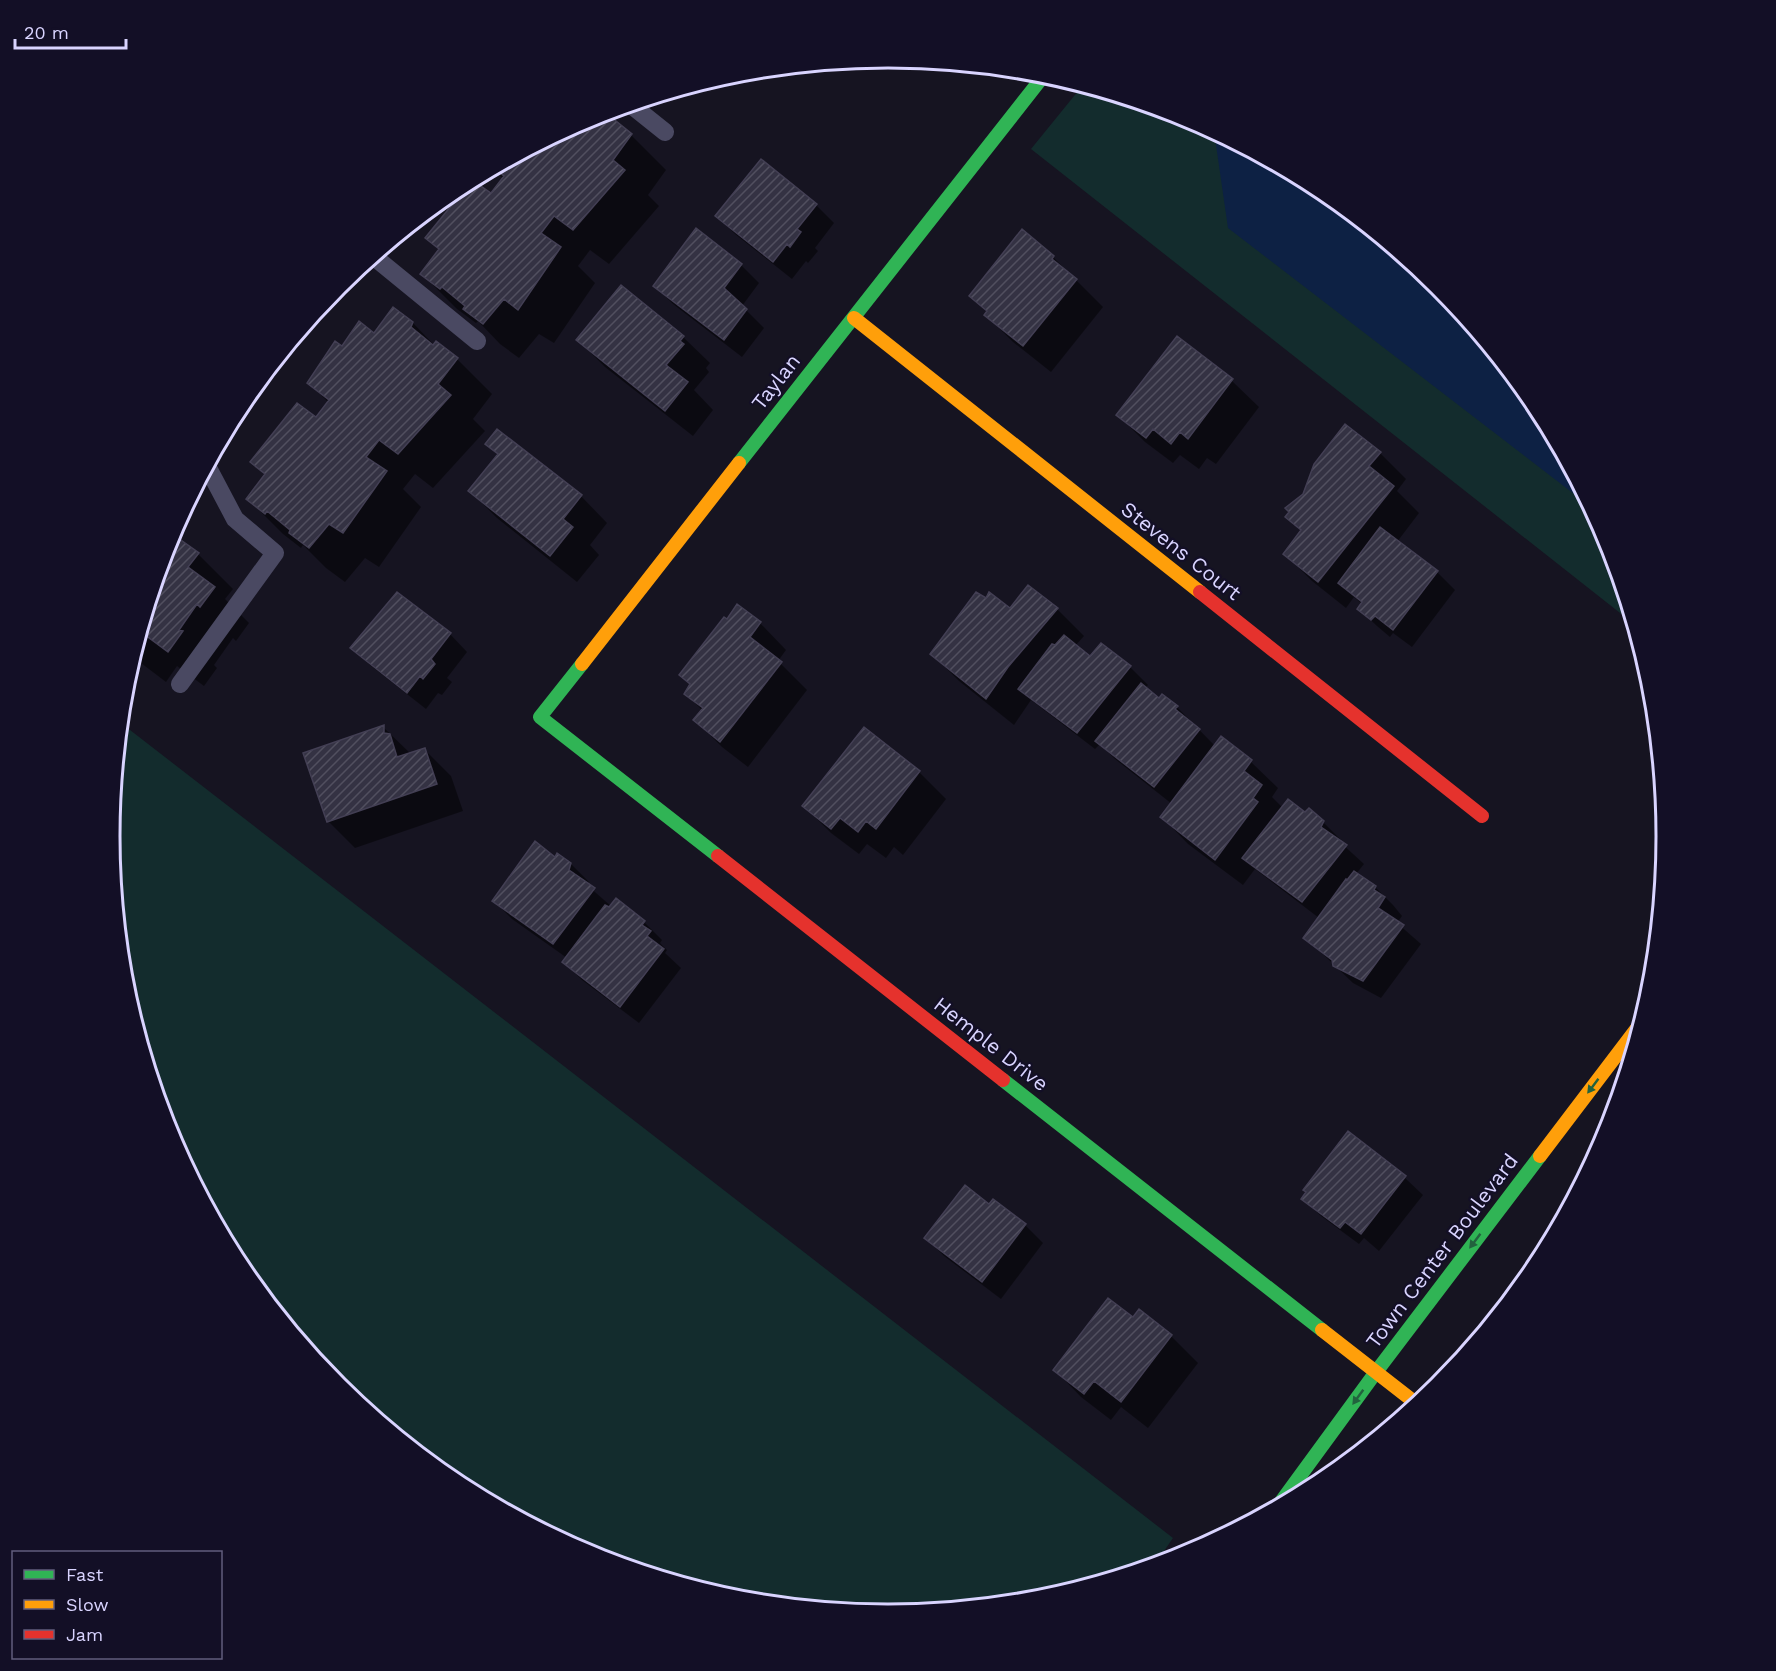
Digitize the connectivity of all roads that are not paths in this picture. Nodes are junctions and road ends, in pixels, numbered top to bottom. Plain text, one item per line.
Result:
1 (1039, 82) edge
2 (637, 110) edge
3 (665, 132) dead end
4 (379, 261) edge
5 (854, 318) junction
6 (477, 341) dead end
7 (211, 474) edge
8 (180, 684) dead end
9 (540, 717) joint
10 (1482, 816) dead end
11 (1628, 1040) edge
12 (1376, 1372) junction
13 (1410, 1398) edge
14 (1290, 1490) edge

1 - 5 street, Taylan
2 - 3 lane
4 - 6 lane
5 - 9 street, Taylan
5 - 10 street, Stevens Court
7 - 8 lane
9 - 12 street, Hemple Drive
11 -> 12 street, Town Center Boulevard
12 - 13 street, Hemple Drive
12 -> 14 street, Town Center Boulevard

